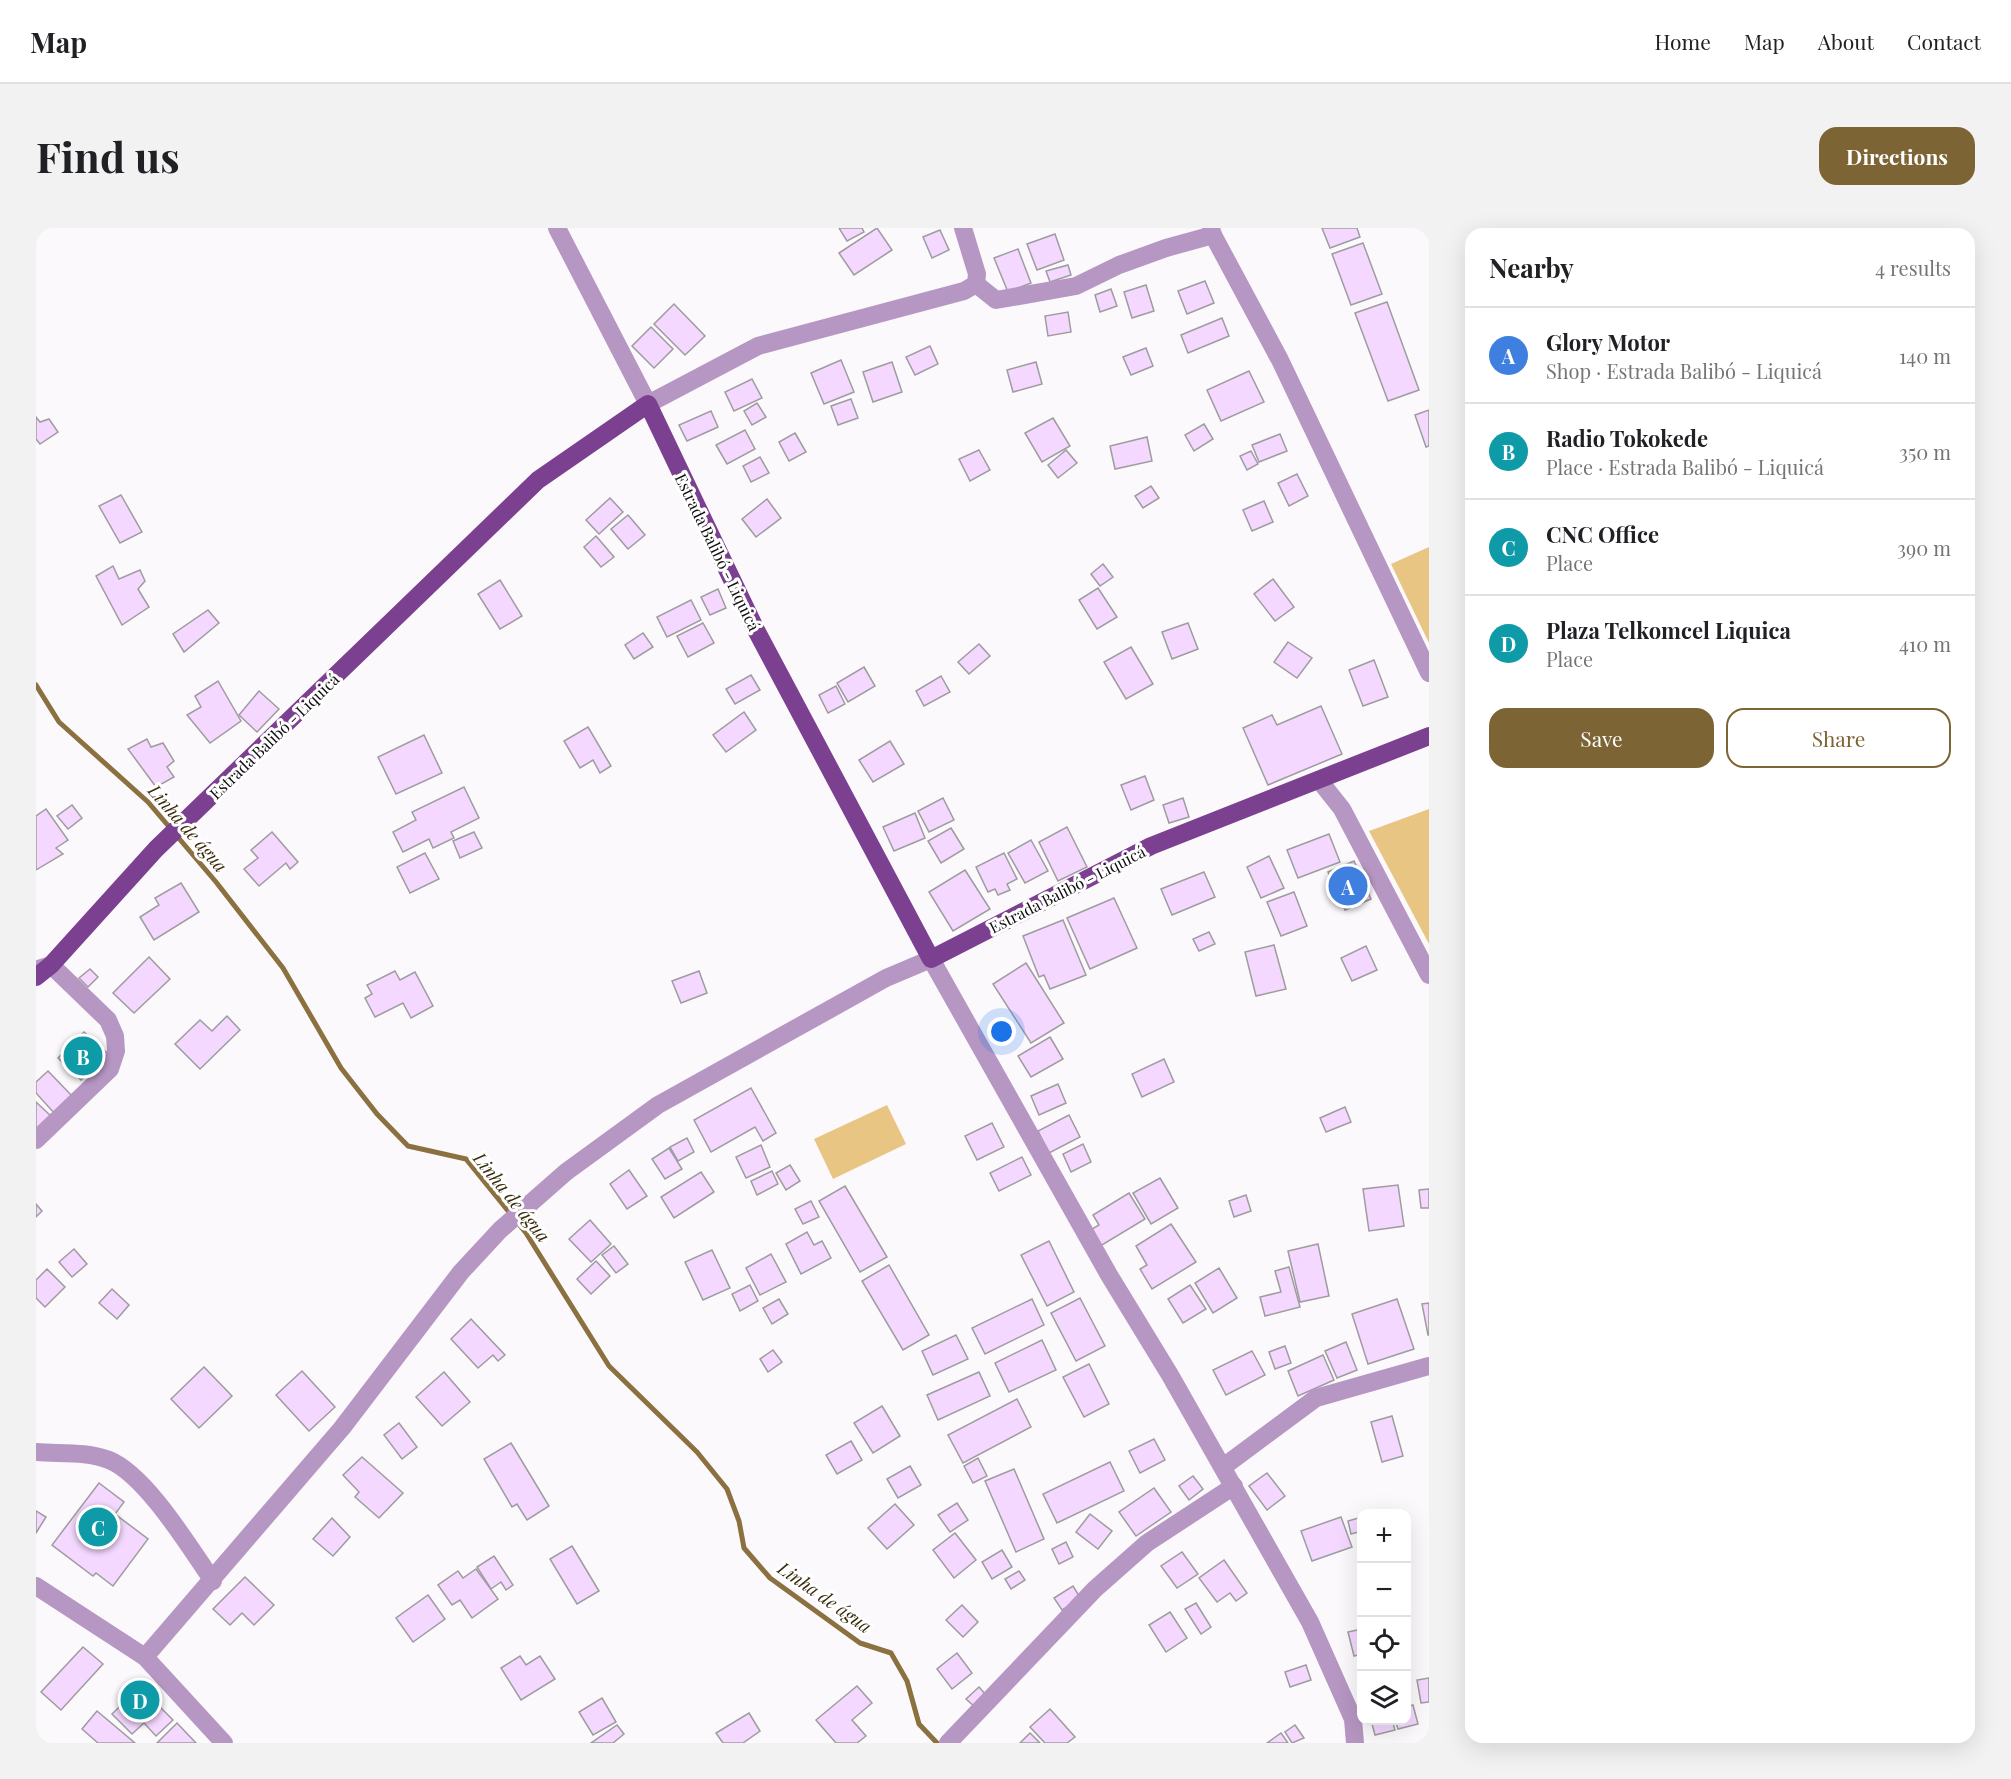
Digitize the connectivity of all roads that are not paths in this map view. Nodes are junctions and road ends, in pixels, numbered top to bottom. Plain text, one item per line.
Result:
1 (557, 228) edge
2 (963, 228) edge
3 (1212, 232) edge
4 (976, 284) junction
5 (648, 404) junction
6 (1429, 674) edge
7 (1429, 736) edge
8 (1319, 780) junction
9 (931, 959) junction
10 (43, 967) edge
11 (1429, 975) edge
12 (36, 977) edge
13 (36, 1140) edge
14 (1429, 1366) edge
15 (36, 1452) edge
16 (1223, 1467) junction
17 (1234, 1486) junction
18 (213, 1581) junction
19 (36, 1586) edge
20 (145, 1658) junction
21 (949, 1742) edge
22 (224, 1743) edge
23 (1356, 1743) edge

1 - 5 street
2 - 4 street
3 - 4 street
3 - 6 street
4 - 5 street
5 - 9 main road, Estrada Balibó - Liquicá
5 - 10 main road, Estrada Balibó - Liquicá
7 - 8 main road, Estrada Balibó - Liquicá
8 - 9 main road, Estrada Balibó - Liquicá
8 - 11 street
9 - 16 street
9 - 18 street
10 - 12 main road, Estrada Balibó - Liquicá
10 - 13 street
14 - 16 street
15 - 18 street
16 - 17 street
17 - 21 street
17 - 23 street
18 - 20 street
19 - 20 street
20 - 22 street

